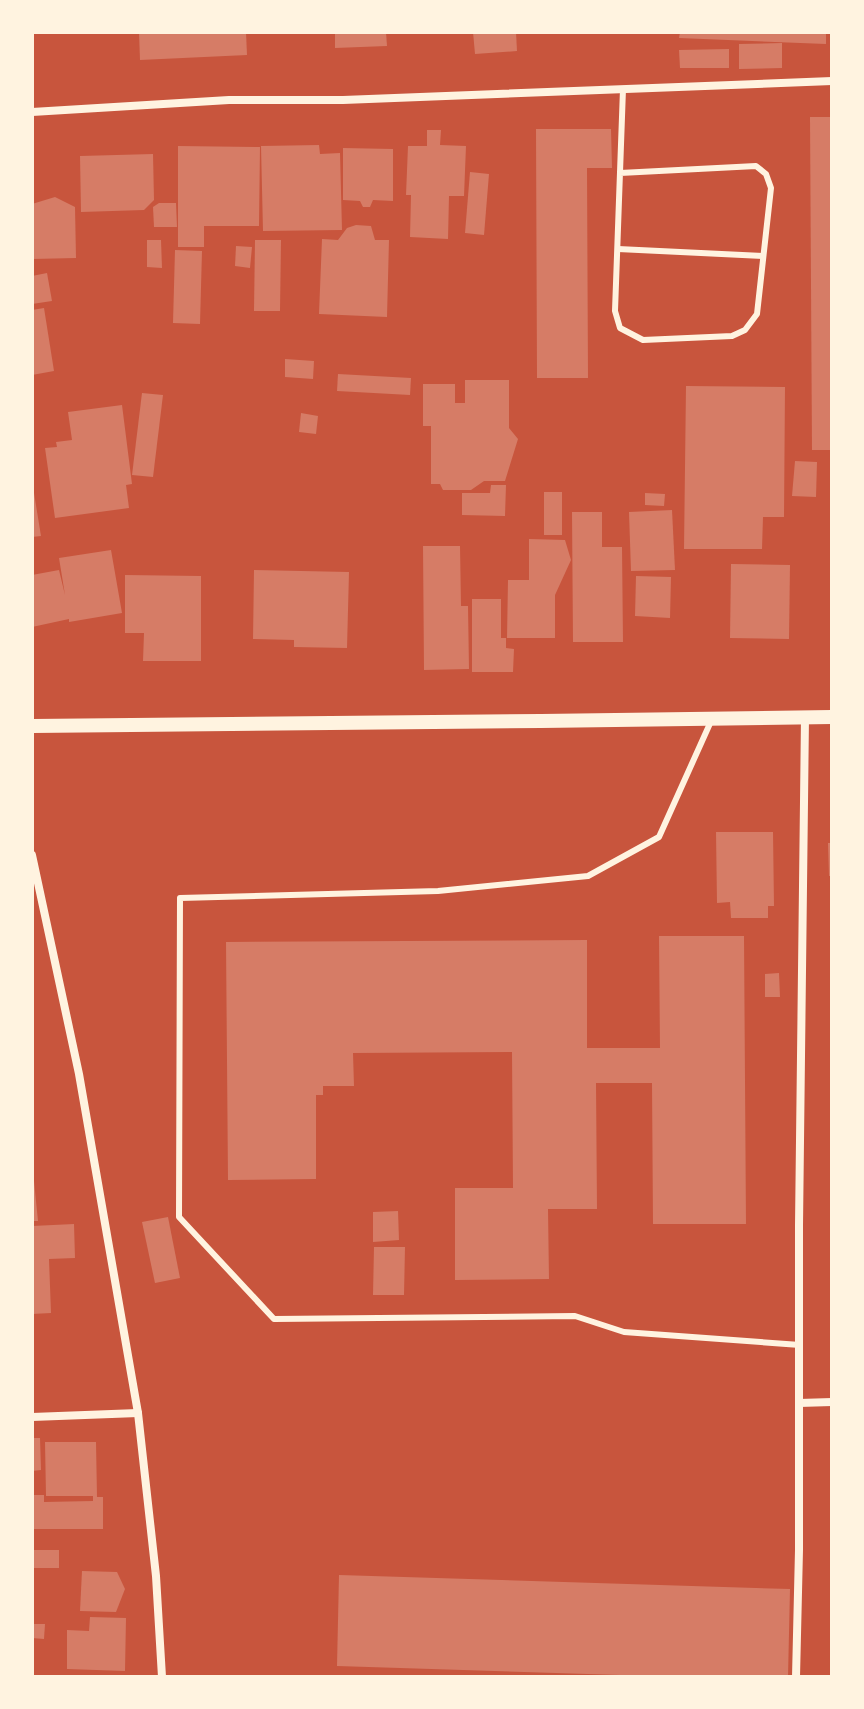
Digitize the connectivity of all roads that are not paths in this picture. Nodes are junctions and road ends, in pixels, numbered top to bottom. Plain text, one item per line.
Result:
1 (832, 81) edge
2 (623, 89) junction
3 (32, 112) edge
4 (620, 173) junction
5 (618, 249) junction
6 (763, 256) junction
7 (805, 717) junction
8 (832, 717) edge
9 (712, 719) junction
10 (32, 726) edge
11 (32, 855) edge
12 (800, 1345) junction
13 (832, 1402) edge
14 (799, 1403) junction
15 (138, 1413) junction
16 (32, 1417) edge
17 (162, 1677) edge
18 (796, 1677) edge

1 - 2 street
2 - 3 street
2 - 4 lane
4 - 5 lane
4 - 6 lane
5 - 6 lane
5 - 6 lane
7 - 8 street
7 - 9 street
7 - 12 street
9 - 10 street
9 - 12 lane
11 - 15 street
12 - 14 street
13 - 14 street
14 - 18 street
15 - 16 street
15 - 17 street

